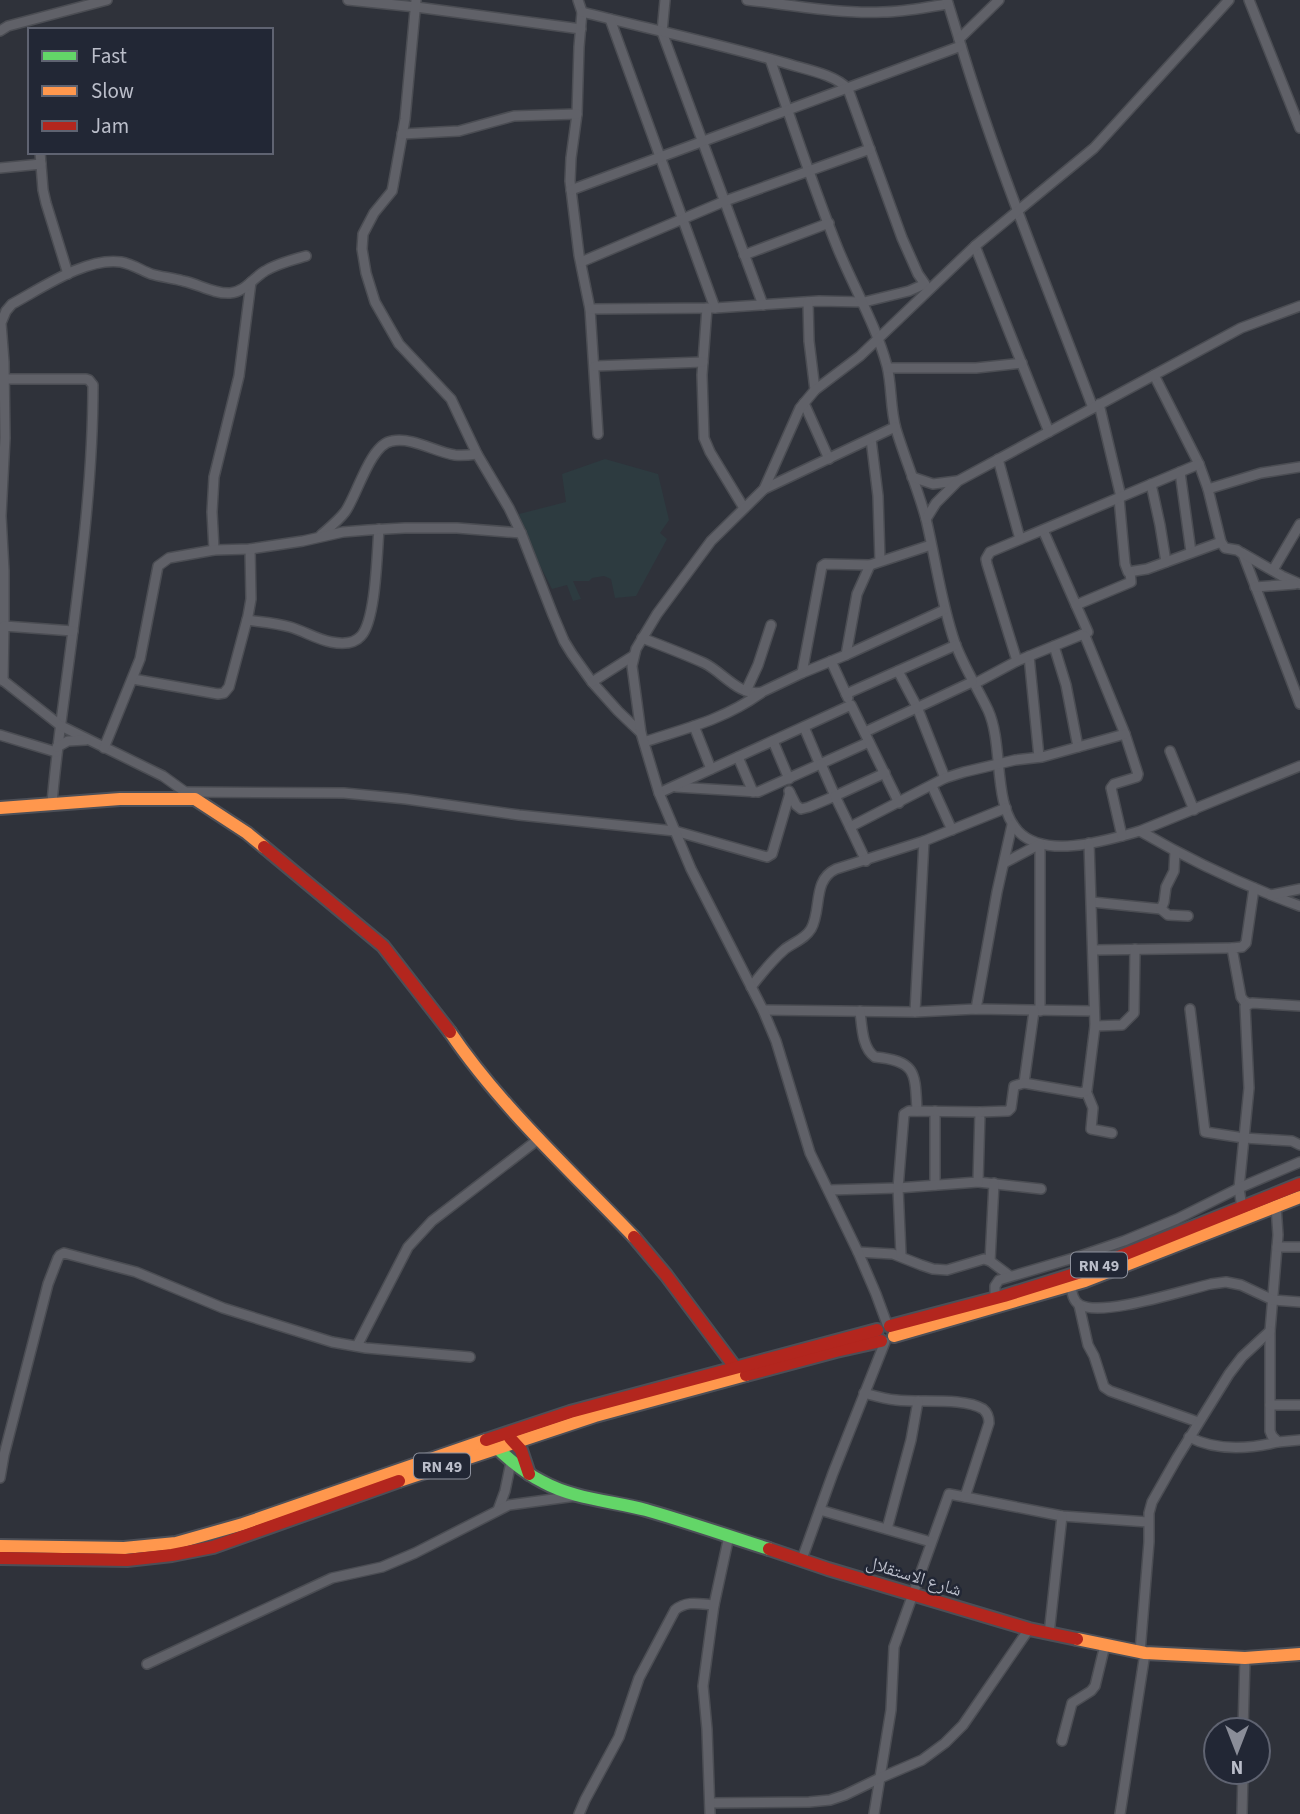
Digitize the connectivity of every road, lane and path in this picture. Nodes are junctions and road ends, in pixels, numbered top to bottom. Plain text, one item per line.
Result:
1 (107, 0) edge
2 (348, 0) edge
3 (578, 0) edge
4 (665, 0) edge
5 (747, 0) edge
6 (999, 0) edge
7 (1229, 0) edge
8 (1249, 0) edge
9 (763, 1) edge
10 (948, 2) edge
11 (416, 3) edge
12 (582, 12) junction
13 (610, 19) junction
14 (29, 25) edge
15 (580, 29) junction
16 (0, 31) edge
17 (662, 32) junction
18 (960, 42) junction
19 (770, 59) junction
20 (848, 89) junction
21 (788, 111) junction
22 (577, 114) junction
23 (1300, 128) edge
24 (402, 134) junction
25 (703, 141) junction
26 (870, 149) junction
27 (40, 154) edge
28 (660, 158) junction
29 (41, 164) junction
30 (0, 168) edge
31 (809, 170) junction
32 (571, 190) junction
33 (725, 201) junction
34 (1017, 211) junction
35 (682, 219) junction
36 (829, 223) junction
37 (975, 246) junction
38 (744, 255) junction
39 (306, 256) dead end
40 (581, 262) junction
41 (68, 274) junction
42 (251, 282) junction
43 (928, 287) junction
44 (808, 302) junction
45 (864, 302) junction
46 (763, 305) junction
47 (1300, 306) edge
48 (711, 308) junction
49 (590, 309) junction
50 (878, 338) junction
51 (2, 362) edge
52 (703, 362) junction
53 (1022, 363) junction
54 (594, 366) junction
55 (887, 368) junction
56 (1154, 374) junction
57 (5, 379) junction
58 (815, 390) junction
59 (804, 403) junction
60 (1096, 406) junction
61 (895, 427) junction
62 (1049, 432) junction
63 (598, 434) dead end
64 (871, 439) junction
65 (477, 454) junction
66 (830, 459) junction
67 (998, 459) junction
68 (1199, 464) junction
69 (1300, 467) edge
70 (1180, 472) junction
71 (912, 477) junction
72 (958, 481) junction
73 (1151, 484) junction
74 (764, 489) junction
75 (1208, 489) junction
76 (1120, 497) junction
77 (744, 508) junction
78 (926, 519) junction
79 (1300, 524) edge
80 (379, 529) junction
81 (1043, 530) junction
82 (521, 533) junction
83 (318, 537) junction
84 (1020, 539) junction
85 (1221, 541) junction
86 (931, 545) junction
87 (250, 549) junction
88 (214, 550) junction
89 (1191, 552) junction
90 (1242, 553) junction
91 (880, 561) junction
92 (1166, 562) junction
93 (870, 565) junction
94 (1273, 570) junction
95 (1130, 572) junction
96 (1300, 584) edge
97 (1255, 587) junction
98 (1076, 605) junction
99 (944, 610) junction
100 (247, 620) junction
101 (771, 625) dead end
102 (4, 626) junction
103 (73, 631) junction
104 (1081, 635) junction
105 (642, 638) junction
106 (956, 645) junction
107 (1054, 646) junction
108 (846, 655) junction
109 (633, 656) junction
110 (1029, 656) junction
111 (831, 661) junction
112 (1017, 661) junction
113 (898, 671) junction
114 (802, 673) junction
115 (133, 679) junction
116 (1, 680) edge
117 (592, 682) junction
118 (973, 683) junction
119 (746, 691) junction
120 (762, 692) junction
121 (846, 694) junction
122 (1300, 704) edge
123 (851, 705) junction
124 (917, 707) junction
125 (61, 726) junction
126 (694, 726) junction
127 (804, 727) junction
128 (864, 732) junction
129 (1125, 734) junction
130 (0, 735) edge
131 (643, 738) junction
132 (88, 740) junction
133 (773, 741) junction
134 (869, 742) junction
135 (1078, 747) junction
136 (104, 748) junction
137 (56, 750) junction
138 (1170, 751) dead end
139 (738, 757) junction
140 (1039, 757) junction
141 (821, 764) junction
142 (998, 764) junction
143 (1300, 766) edge
144 (711, 769) junction
145 (884, 773) junction
146 (945, 779) junction
147 (787, 780) junction
148 (674, 786) junction
149 (932, 786) junction
150 (753, 792) junction
151 (659, 793) junction
152 (790, 793) junction
153 (190, 796) junction
154 (835, 796) junction
155 (52, 803) junction
156 (899, 803) junction
157 (0, 808) edge
158 (1006, 808) junction
159 (1194, 810) junction
160 (1012, 825) junction
161 (850, 827) junction
162 (952, 830) junction
163 (675, 831) junction
164 (1140, 831) junction
165 (1122, 836) junction
166 (924, 841) junction
167 (1089, 843) junction
168 (1040, 844) junction
169 (1175, 851) junction
170 (866, 861) junction
171 (1004, 863) junction
172 (1254, 888) junction
173 (1300, 889) edge
174 (1271, 895) junction
175 (1091, 902) junction
176 (1300, 906) edge
177 (1161, 909) junction
178 (1188, 916) dead end
179 (1232, 948) junction
180 (1135, 949) junction
181 (1093, 950) junction
182 (751, 986) junction
183 (1248, 1003) junction
184 (1300, 1006) edge
185 (976, 1009) junction
186 (1189, 1009) dead end
187 (763, 1010) junction
188 (860, 1011) junction
189 (1037, 1011) junction
190 (1094, 1011) junction
191 (915, 1012) junction
192 (1095, 1027) junction
193 (1024, 1083) junction
194 (1086, 1091) junction
195 (917, 1111) junction
196 (935, 1111) junction
197 (980, 1112) junction
198 (1112, 1133) dead end
199 (540, 1138) junction
200 (1244, 1138) junction
201 (1300, 1145) edge
202 (1300, 1162) edge
203 (978, 1182) junction
204 (994, 1184) junction
205 (1300, 1184) edge
206 (935, 1185) junction
207 (898, 1188) junction
208 (1238, 1188) junction
209 (1041, 1189) dead end
210 (829, 1190) junction
211 (1300, 1196) edge
212 (1276, 1206) junction
213 (1242, 1208) junction
214 (1278, 1247) junction
215 (1300, 1247) edge
216 (858, 1252) junction
217 (901, 1255) junction
218 (990, 1261) junction
219 (1010, 1276) junction
220 (1071, 1286) junction
221 (995, 1298) junction
222 (1273, 1300) junction
223 (1300, 1302) edge
224 (1079, 1305) junction
225 (1270, 1331) junction
226 (886, 1333) junction
227 (356, 1346) junction
228 (470, 1357) dead end
229 (735, 1367) junction
230 (864, 1393) junction
231 (918, 1401) junction
232 (1270, 1405) junction
233 (1300, 1405) edge
234 (1198, 1422) junction
235 (505, 1433) junction
236 (1189, 1437) junction
237 (1300, 1440) edge
238 (1278, 1441) junction
239 (516, 1443) junction
240 (493, 1444) junction
241 (511, 1462) junction
242 (529, 1474) junction
243 (0, 1478) edge
244 (578, 1495) junction
245 (965, 1497) junction
246 (498, 1510) junction
247 (820, 1510) junction
248 (1062, 1516) junction
249 (1148, 1522) junction
250 (887, 1529) junction
251 (729, 1536) junction
252 (930, 1542) junction
253 (0, 1546) edge
254 (0, 1559) edge
255 (802, 1559) junction
256 (912, 1594) junction
257 (714, 1605) junction
258 (1029, 1629) junction
259 (1049, 1634) junction
260 (1105, 1645) junction
261 (1143, 1653) junction
262 (1300, 1654) edge
263 (1245, 1658) junction
264 (147, 1664) dead end
265 (1244, 1716) edge
266 (1062, 1741) dead end
267 (880, 1778) junction
268 (1243, 1786) edge
269 (710, 1803) junction
270 (579, 1814) edge
271 (710, 1814) edge
272 (874, 1814) edge
273 (1120, 1814) edge
274 (1242, 1814) edge

1 - 14 street
2 - 11 street
3 - 12 street
4 - 17 street
5 - 9 street
6 - 18 street
7 - 34 street
8 - 23 street
9 - 10 street
10 - 18 street
11 - 15 street
11 - 24 street
12 - 13 street
12 - 15 street
13 - 17 street
13 - 28 street
14 - 16 street
15 - 22 street
17 - 19 street
17 - 25 street
18 - 20 street
18 - 34 street
19 - 20 street
19 - 21 street
20 - 21 street
20 - 26 street
21 - 25 street
21 - 31 street
22 - 24 street
22 - 32 street
24 - 65 street
25 - 28 street
25 - 33 street
26 - 31 street
26 - 43 street
27 - 29 street
28 - 32 street
28 - 35 street
29 - 30 street
29 - 41 street
31 - 33 street
31 - 36 street
32 - 40 street
33 - 35 street
33 - 38 street
34 - 37 street
34 - 60 street
35 - 40 street
35 - 48 street
36 - 38 street
36 - 45 street
37 - 43 street
37 - 53 street
38 - 46 street
39 - 42 street
40 - 49 street
41 - 42 street
41 - 51 street
42 - 88 street
43 - 45 street
43 - 50 street
44 - 45 street
44 - 46 street
44 - 58 street
45 - 50 street
46 - 48 street
47 - 56 street
48 - 49 street
48 - 52 street
49 - 54 street
50 - 55 street
50 - 58 street
51 - 57 street
52 - 54 street
52 - 77 street
53 - 55 street
53 - 62 street
54 - 63 street
55 - 61 street
56 - 60 street
56 - 68 street
57 - 102 street
57 - 103 street
58 - 59 street
59 - 66 street
59 - 74 street
60 - 62 street
60 - 76 street
61 - 64 street
61 - 71 street
62 - 67 street
64 - 66 street
64 - 91 street
65 - 82 street
65 - 83 street
66 - 74 street
67 - 72 street
67 - 84 street
68 - 70 street
68 - 75 street
69 - 75 street
70 - 73 street
70 - 89 street
71 - 72 street
71 - 78 street
72 - 78 street
73 - 76 street
73 - 92 street
74 - 77 street
75 - 85 street
76 - 81 street
76 - 95 street
77 - 105 street
78 - 86 street
79 - 94 street
80 - 82 street
80 - 83 street
80 - 100 street
81 - 84 street
81 - 98 street
82 - 117 street
83 - 87 street
84 - 112 street
85 - 89 street
85 - 90 street
86 - 91 street
86 - 99 street
87 - 88 street
87 - 100 street
88 - 115 street
89 - 92 street
90 - 94 street
90 - 97 street
91 - 93 street
92 - 95 street
93 - 108 street
93 - 114 street
94 - 96 street
95 - 98 street
96 - 97 street
97 - 122 street
98 - 104 street
99 - 106 street
99 - 108 street
100 - 115 street
101 - 119 street
102 - 103 street
102 - 116 street
103 - 125 street
104 - 107 street
104 - 129 street
105 - 109 street
105 - 119 street
106 - 113 street
106 - 118 street
107 - 110 street
107 - 135 street
108 - 111 street
109 - 117 street
109 - 131 street
110 - 112 street
110 - 140 street
111 - 114 street
111 - 121 street
112 - 118 street
113 - 121 street
113 - 124 street
114 - 120 street
115 - 136 street
116 - 125 street
117 - 131 street
118 - 124 street
118 - 142 street
119 - 120 street
120 - 126 street
121 - 123 street
123 - 127 street
123 - 128 street
124 - 128 street
124 - 146 street
125 - 132 street
125 - 137 street
126 - 131 street
126 - 144 street
127 - 133 street
127 - 141 street
128 - 134 street
129 - 135 street
129 - 165 street
130 - 137 street
131 - 151 street
132 - 136 street
132 - 137 street
133 - 139 street
133 - 147 street
134 - 141 street
134 - 145 street
135 - 140 street
136 - 153 street
137 - 155 street
138 - 159 street
139 - 144 street
139 - 150 street
140 - 142 street
141 - 147 street
141 - 154 street
142 - 146 street
142 - 158 street
143 - 159 street
144 - 148 street
145 - 154 street
145 - 156 street
146 - 149 street
147 - 150 street
147 - 152 street
148 - 150 street
148 - 151 street
149 - 156 street
149 - 162 street
151 - 163 street
152 - 154 street
152 - 163 street
153 - 155 main road
153 - 163 street
153 - 199 main road
154 - 161 street
155 - 157 main road
156 - 161 street
158 - 160 street
158 - 162 street
159 - 164 street
160 - 168 street
160 - 171 street
161 - 170 street
162 - 166 street
163 - 182 street
164 - 165 street
164 - 169 street
165 - 167 street
166 - 170 street
166 - 191 street
167 - 168 street
167 - 175 street
168 - 171 street
168 - 189 street
169 - 172 street
169 - 177 street
170 - 182 street
171 - 185 street
172 - 174 street
172 - 179 street
173 - 174 street
174 - 176 street
175 - 177 street
175 - 181 street
177 - 178 street
179 - 180 street
179 - 183 street
180 - 181 street
180 - 192 street
181 - 190 street
182 - 187 street
183 - 184 street
183 - 200 street
185 - 189 street
185 - 191 street
186 - 200 street
187 - 188 street
187 - 210 street
188 - 191 street
188 - 195 street
189 - 190 street
189 - 193 street
190 - 192 street
192 - 194 street
193 - 194 street
193 - 197 street
194 - 198 street
195 - 196 street
195 - 207 street
196 - 197 street
196 - 206 street
197 - 203 street
199 - 227 street
199 - 229 main road
200 - 201 street
200 - 208 street
202 - 208 street
203 - 204 street
203 - 206 street
204 - 209 street
204 - 218 street
205 - 213 main road, RN 49
206 - 207 street
207 - 210 street
207 - 217 street
208 - 213 street
208 - 219 street
210 - 216 street
211 - 212 main road, RN 49
212 - 214 street
212 - 220 main road, RN 49
213 - 221 main road, RN 49
214 - 215 street
214 - 222 street
216 - 217 street
216 - 226 street
217 - 218 street
218 - 219 street
219 - 221 street
220 - 224 street
220 - 226 main road, RN 49
221 - 226 main road, RN 49
222 - 223 street
222 - 224 street
222 - 225 street
224 - 234 street
225 - 232 street
225 - 234 street
226 - 229 main road, RN 49
226 - 230 street
226 - 239 main road, RN 49
227 - 228 street
227 - 243 street
229 - 235 main road, RN 49
230 - 231 street
230 - 247 street
231 - 245 street
231 - 250 street
232 - 233 street
232 - 238 street
234 - 236 street
235 - 239 main road
235 - 240 main road, RN 49
236 - 238 street
236 - 249 street
237 - 238 street
239 - 240 main road, RN 49
239 - 242 main road
240 - 241 main road, شارع الاستقلال
240 - 253 main road, RN 49
240 - 254 main road, RN 49
241 - 242 main road, شارع الاستقلال
241 - 246 street
242 - 244 main road, شارع الاستقلال
244 - 246 street
244 - 251 main road, شارع الاستقلال
245 - 248 street
245 - 252 street
246 - 264 street
247 - 250 street
247 - 255 street
248 - 249 street
248 - 259 street
249 - 261 street
250 - 252 street
251 - 255 main road, شارع الاستقلال
251 - 257 street
252 - 256 street
255 - 256 main road, شارع الاستقلال
256 - 258 main road, شارع الاستقلال
256 - 267 street
257 - 269 street
257 - 270 street
258 - 259 main road, شارع الاستقلال
258 - 267 street
259 - 260 main road, شارع الاستقلال
260 - 261 main road, شارع الاستقلال
260 - 266 street
261 - 263 main road, شارع الاستقلال
261 - 273 street
262 - 263 main road, شارع الاستقلال
263 - 265 street
267 - 269 street
267 - 272 street
268 - 274 street
269 - 271 street

